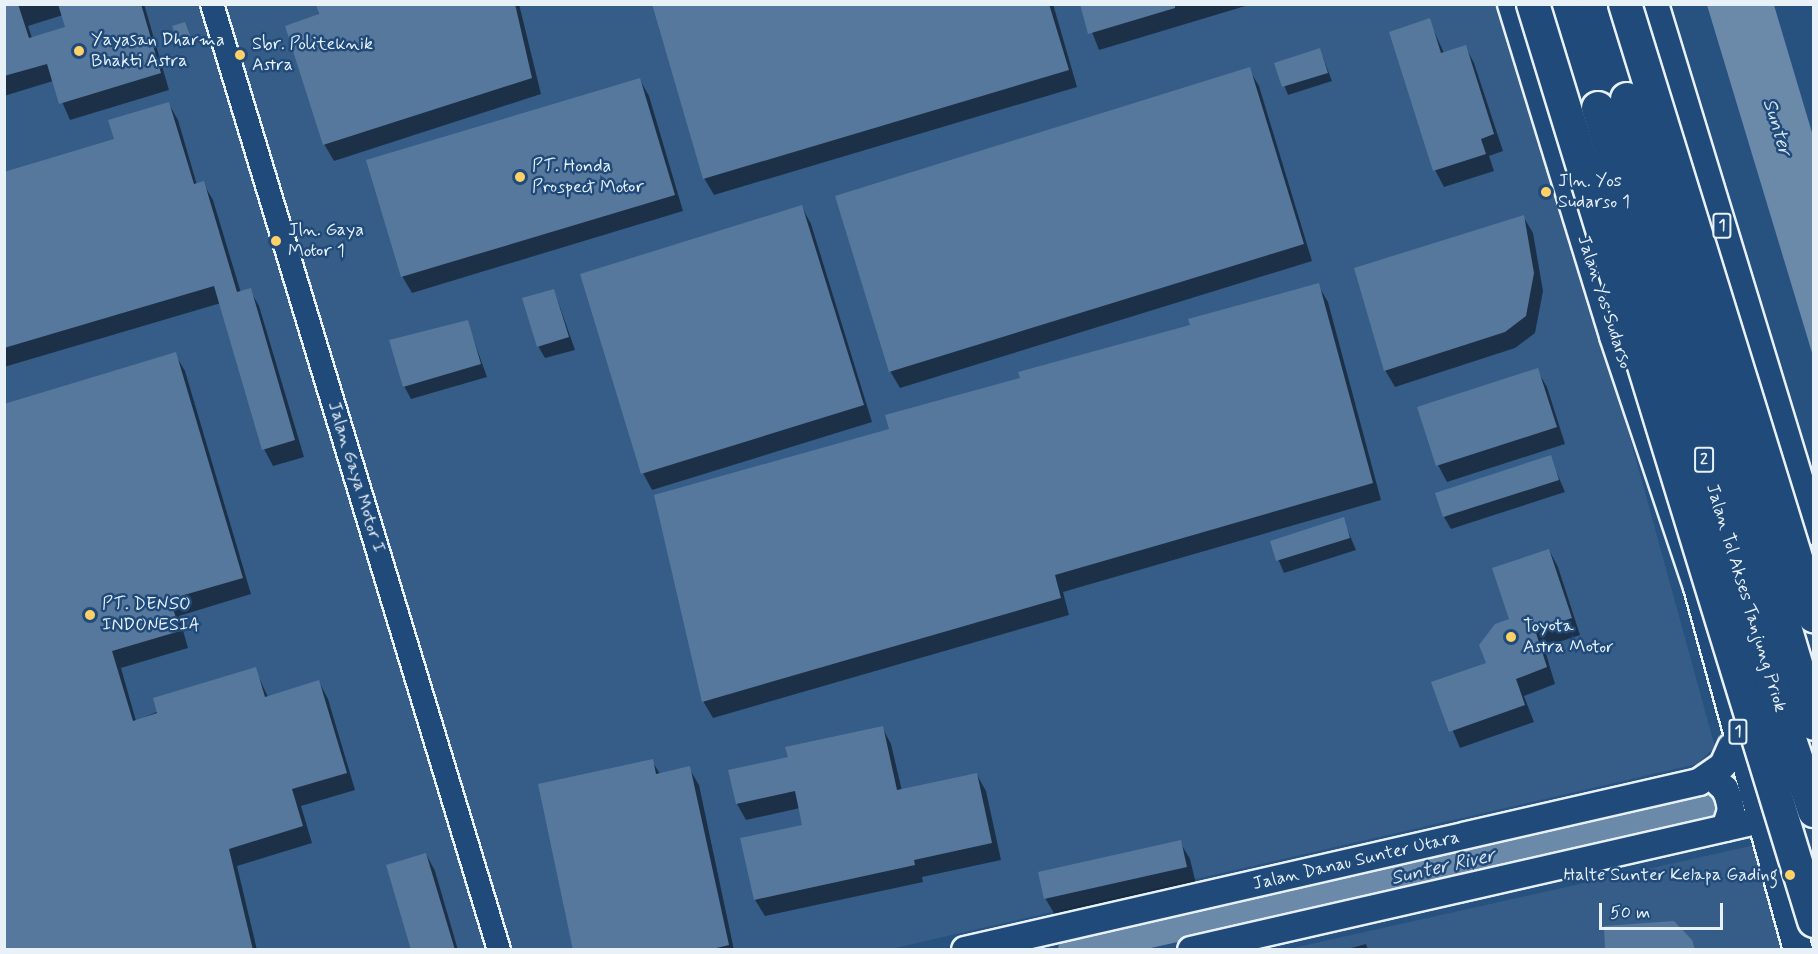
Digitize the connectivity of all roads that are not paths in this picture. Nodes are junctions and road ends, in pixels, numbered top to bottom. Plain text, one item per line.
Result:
1 (212, 4) edge
2 (1512, 4) edge
3 (1533, 4) edge
4 (1567, 4) edge
5 (1599, 4) edge
6 (1625, 4) edge
7 (1654, 4) edge
8 (1790, 448) junction
9 (1671, 506) junction
10 (1814, 530) edge
11 (1688, 565) junction
12 (1814, 616) edge
13 (1723, 680) junction
14 (1814, 724) edge
15 (1731, 747) junction
16 (1711, 776) junction
17 (1745, 808) junction
18 (1814, 812) edge
19 (1814, 921) edge
20 (500, 950) edge
21 (965, 950) edge
22 (1191, 950) edge
23 (1798, 950) edge

1 - 20 street, Jalan Gaya Motor I
2 - 9 highway, Jalan Yos Sudarso / 1
3 - 19 highway, bridge
4 - 18 highway, Jalan Tol Akses Tanjung Priok / 2, bridge
5 - 14 highway, Jalan Tol Akses Tanjung Priok / 2, bridge
6 - 12 highway, bridge
7 - 8 highway, 1
8 - 9 highway
8 - 10 highway, 1
9 - 11 highway, Jalan Yos Sudarso / 1
11 - 13 highway, Jalan Yos Sudarso / 1
11 - 15 highway, Jalan Yos Sudarso / 1
12 - 13 highway
13 - 17 highway, Jalan Yos Sudarso / 1
15 - 16 main road
15 - 17 highway, Jalan Yos Sudarso / 1
16 - 17 main road
16 - 21 main road, Jalan Danau Sunter Utara
17 - 22 main road
17 - 23 highway, Jalan Yos Sudarso / 1

